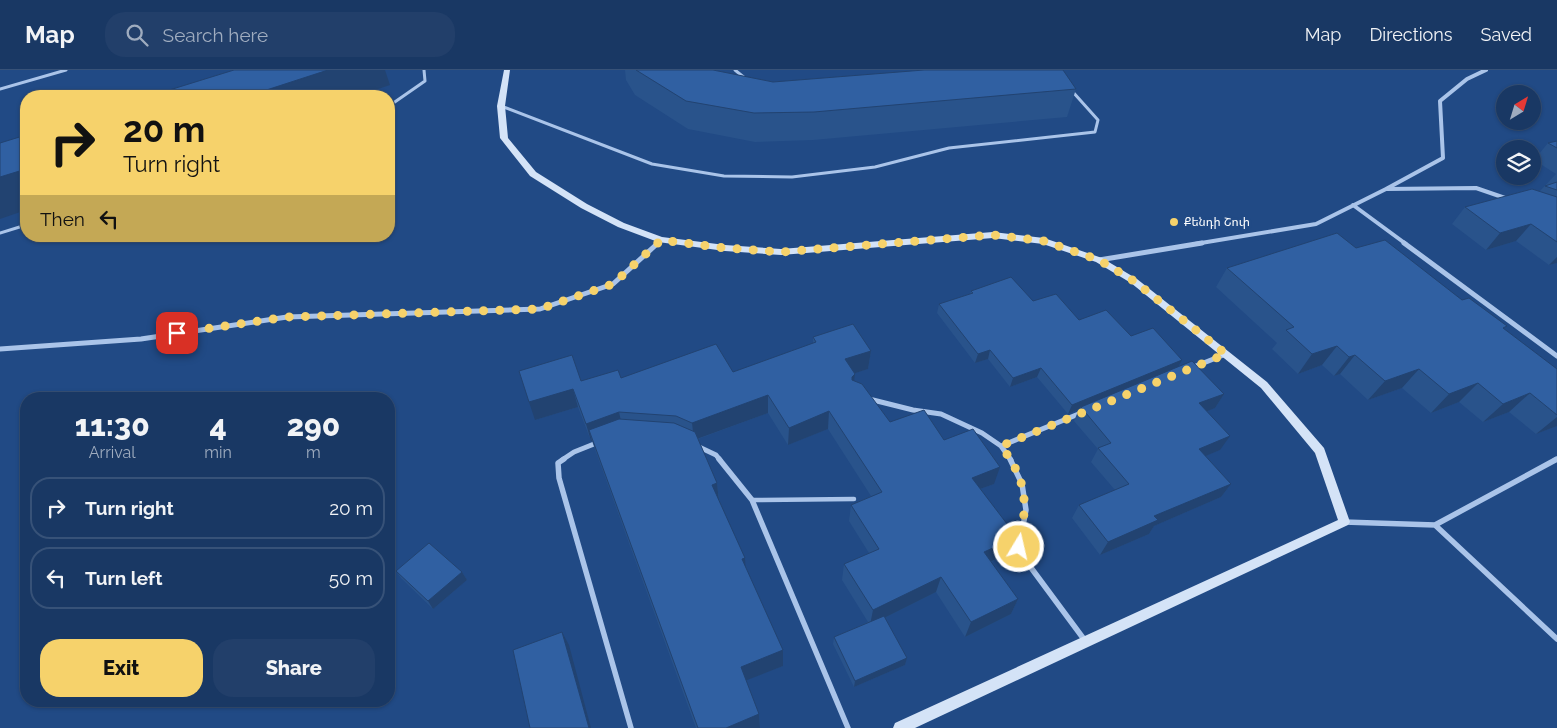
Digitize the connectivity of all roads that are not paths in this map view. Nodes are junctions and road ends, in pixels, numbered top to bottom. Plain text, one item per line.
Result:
1 (66, 70) edge
2 (424, 70) edge
3 (507, 70) edge
4 (734, 70) edge
5 (1486, 70) edge
6 (747, 80) edge
7 (1068, 86) edge
8 (0, 90) edge
9 (395, 102) edge
10 (502, 106) junction
11 (1386, 189) junction
12 (1512, 201) edge
13 (1353, 206) junction
14 (20, 227) edge
15 (0, 233) edge
16 (661, 240) junction
17 (1099, 260) junction
18 (0, 349) edge
19 (1226, 354) junction
20 (1557, 356) edge
21 (1181, 373) edge
22 (862, 398) edge
23 (1091, 409) edge
24 (607, 440) edge
25 (693, 445) edge
26 (1001, 446) junction
27 (1557, 459) edge
28 (752, 500) junction
29 (854, 500) dead end
30 (1344, 522) junction
31 (1435, 525) junction
32 (1557, 639) edge
33 (1086, 642) junction
34 (631, 728) edge
35 (848, 728) edge
36 (900, 728) edge

1 - 8 lane
2 - 9 lane
3 - 10 street
4 - 6 lane
5 - 11 street
7 - 10 lane
10 - 16 street
11 - 12 street
11 - 13 street
13 - 17 street
13 - 20 street
14 - 15 lane
16 - 17 street
16 - 18 street
17 - 19 street
19 - 21 street
19 - 30 street
22 - 26 street
23 - 26 street
24 - 34 street
25 - 28 street
26 - 33 street
27 - 31 street
28 - 29 lane
28 - 35 street
30 - 31 street
30 - 33 street
31 - 32 street
33 - 36 street

